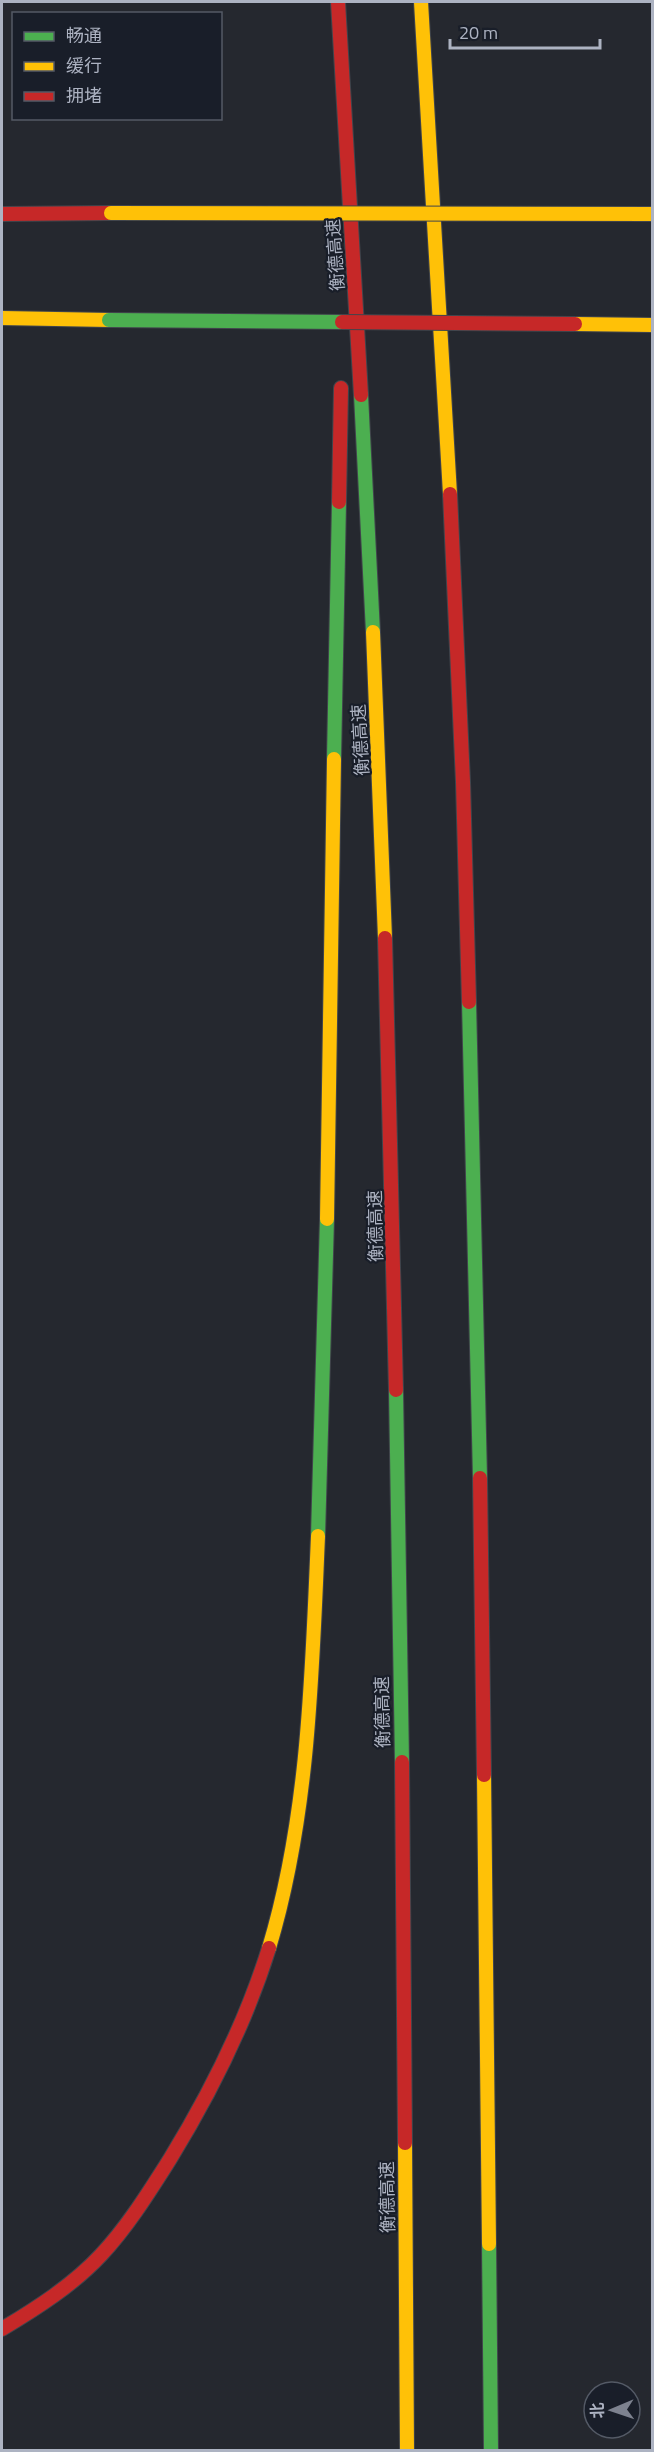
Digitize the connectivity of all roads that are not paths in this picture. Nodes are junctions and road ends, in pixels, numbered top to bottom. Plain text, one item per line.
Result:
1 (338, 2) edge
2 (423, 2) edge
3 (347, 158) junction
4 (2, 214) edge
5 (652, 214) edge
6 (2, 318) edge
7 (652, 325) edge
8 (343, 334) dead end
9 (342, 370) dead end
10 (2, 2329) edge
11 (408, 2451) edge
12 (491, 2451) edge

1 - 3 main road, 衡德高速
2 - 12 main road
3 - 8 main road
3 - 11 main road, 衡德高速
4 - 5 main road, bridge
6 - 7 main road, bridge
9 - 10 main road

